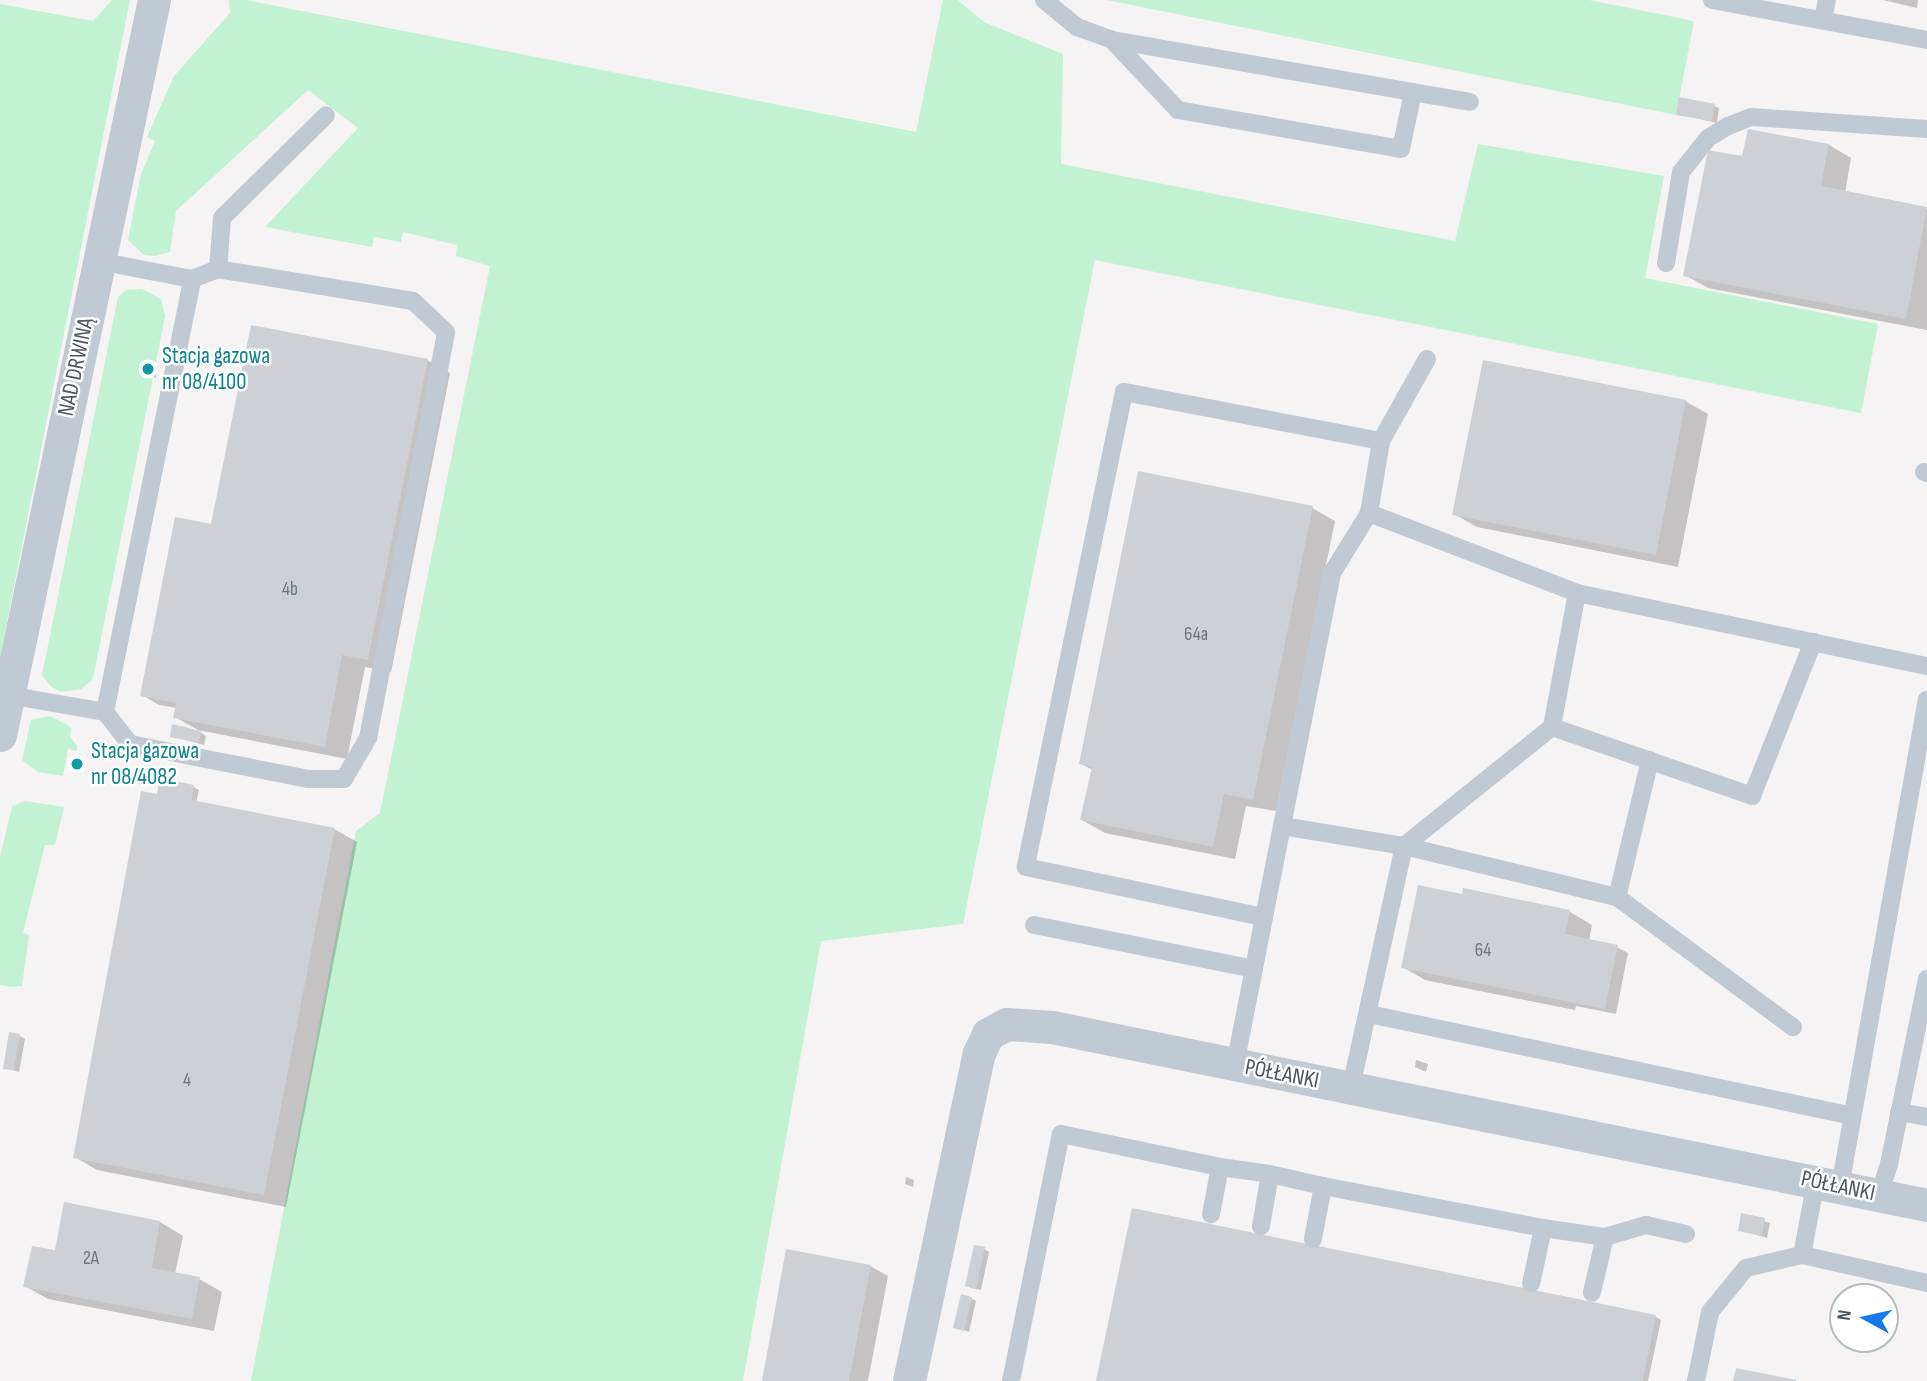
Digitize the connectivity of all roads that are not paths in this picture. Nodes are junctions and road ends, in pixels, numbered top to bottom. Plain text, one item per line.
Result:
1 (154, 0) edge
2 (1044, 0) edge
3 (1712, 0) edge
4 (1826, 0) edge
5 (1823, 20) junction
6 (1112, 40) junction
7 (1927, 40) edge
8 (1413, 92) junction
9 (1470, 102) dead end
10 (326, 115) dead end
11 (1927, 129) edge
12 (98, 261) junction
13 (1666, 263) dead end
14 (218, 269) junction
15 (192, 279) junction
16 (1427, 359) dead end
17 (1381, 441) junction
18 (1369, 513) junction
19 (1577, 593) junction
20 (1813, 642) junction
21 (1927, 666) edge
22 (8, 695) junction
23 (1927, 699) edge
24 (105, 712) junction
25 (1552, 727) junction
26 (0, 735) edge
27 (1650, 760) junction
28 (1282, 826) junction
29 (1404, 846) junction
30 (1617, 897) junction
31 (1264, 917) junction
32 (1034, 925) dead end
33 (1254, 969) junction
34 (1927, 979) edge
35 (1369, 1014) junction
36 (1793, 1027) dead end
37 (1235, 1065) junction
38 (1351, 1087) junction
39 (1899, 1112) junction
40 (1852, 1116) junction
41 (1927, 1117) edge
42 (1220, 1167) junction
43 (1270, 1174) junction
44 (1828, 1184) junction
45 (1323, 1186) junction
46 (1879, 1195) junction
47 (1927, 1205) edge
48 (1211, 1214) dead end
49 (1261, 1226) dead end
50 (1543, 1228) junction
51 (1686, 1234) dead end
52 (1605, 1237) junction
53 (1312, 1239) dead end
54 (1802, 1255) junction
55 (1927, 1283) edge
56 (1531, 1284) dead end
57 (1592, 1292) dead end
58 (909, 1381) edge
59 (1011, 1381) edge
60 (1696, 1381) edge

1 - 12 street, NAD DRWINĄ
2 - 6 lane
3 - 5 lane
4 - 5 lane
5 - 7 lane
6 - 8 lane
6 - 8 lane
8 - 9 lane
10 - 14 lane
11 - 13 lane
12 - 15 lane
12 - 22 street, NAD DRWINĄ
14 - 15 lane
14 - 24 lane
15 - 24 lane
16 - 17 lane
17 - 18 lane
17 - 31 lane
18 - 19 lane
18 - 28 lane
19 - 20 lane
19 - 25 lane
20 - 21 lane
20 - 27 lane
22 - 24 lane
22 - 26 street, NAD DRWINĄ
23 - 40 lane
25 - 27 lane
25 - 29 lane
27 - 30 lane
28 - 29 lane
28 - 31 lane
29 - 30 lane
29 - 35 lane
30 - 36 lane
31 - 33 lane
32 - 33 lane
33 - 37 lane
34 - 39 lane
35 - 38 lane
35 - 40 lane
37 - 38 street, PÓŁŁANKI
37 - 58 street, PÓŁŁANKI
38 - 44 street, PÓŁŁANKI
39 - 41 lane
39 - 46 lane
40 - 44 lane
42 - 43 lane
42 - 48 lane
42 - 59 lane
43 - 45 lane
43 - 49 lane
44 - 46 street, PÓŁŁANKI
44 - 54 lane
45 - 50 lane
45 - 53 lane
46 - 47 street, PÓŁŁANKI
50 - 52 lane
50 - 56 lane
51 - 52 lane
52 - 57 lane
54 - 55 lane
54 - 60 lane

